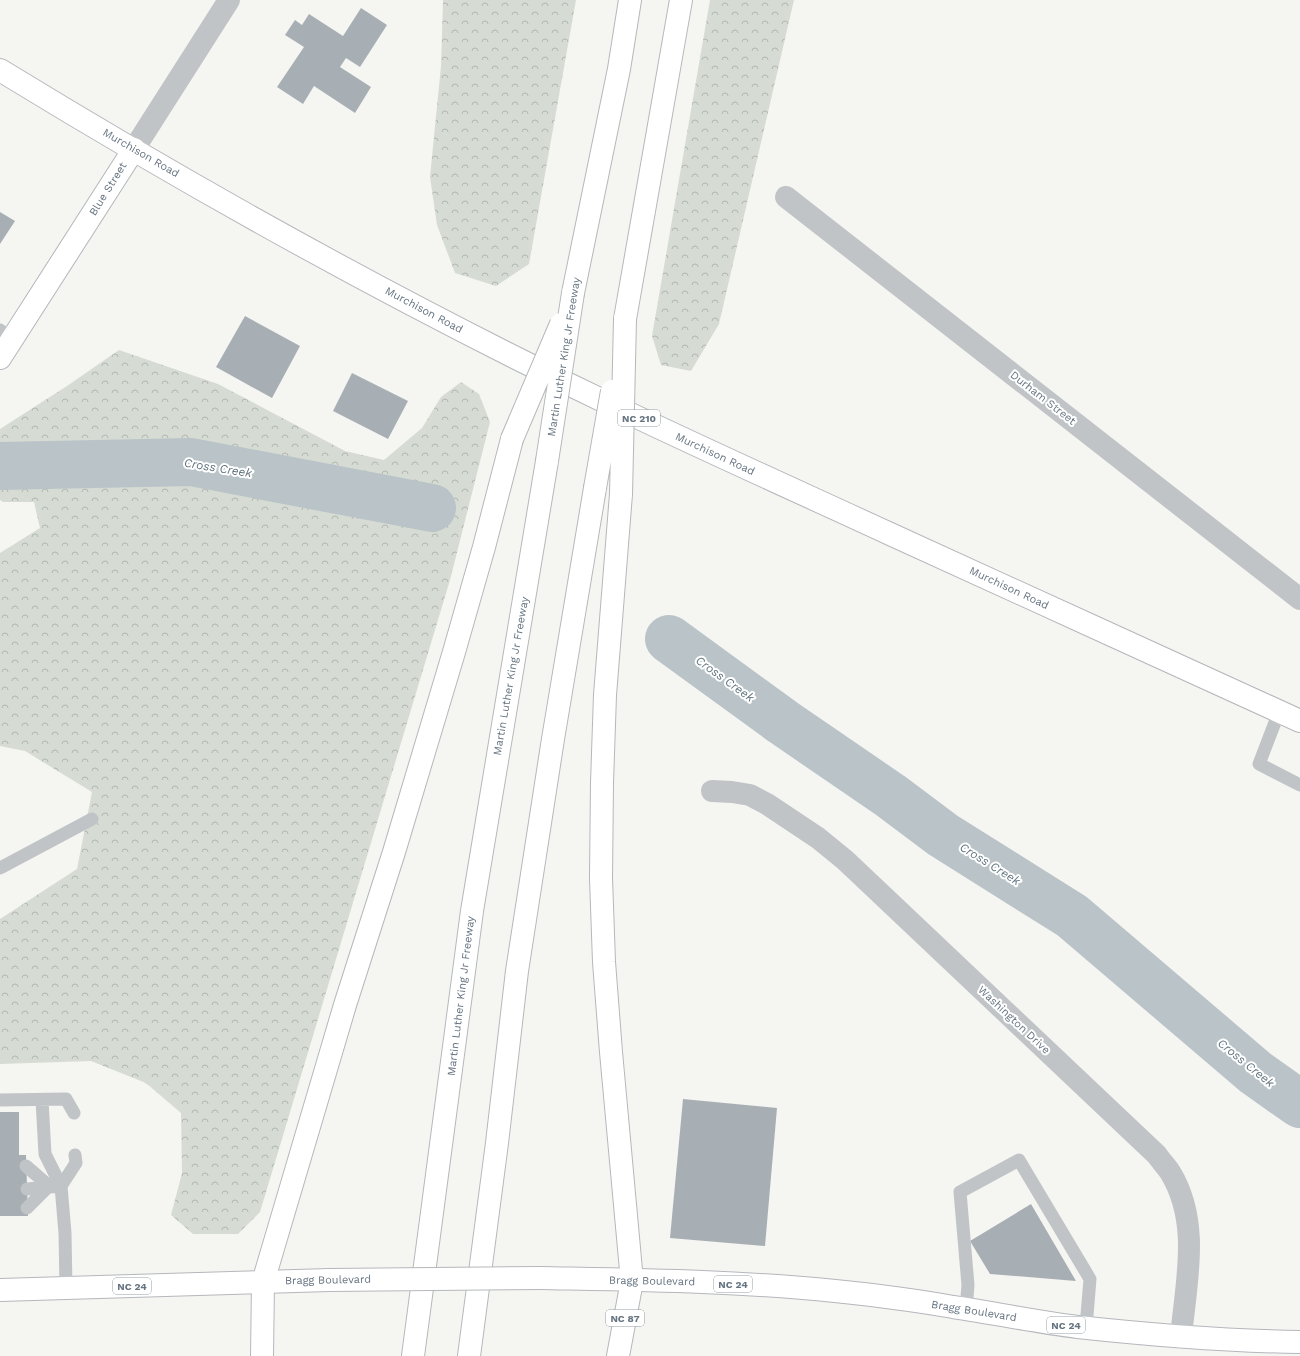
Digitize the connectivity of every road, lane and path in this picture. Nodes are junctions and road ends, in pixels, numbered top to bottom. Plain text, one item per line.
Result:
1 (229, 0) edge
2 (630, 0) edge
3 (681, 0) edge
4 (0, 70) edge
5 (134, 149) junction
6 (786, 197) dead end
7 (573, 293) junction
8 (625, 319) junction
9 (6, 334) edge
10 (0, 358) edge
11 (1300, 599) edge
12 (1279, 712) junction
13 (1300, 721) edge
14 (1300, 785) edge
15 (712, 791) dead end
16 (92, 820) dead end
17 (0, 868) edge
18 (0, 1100) edge
19 (42, 1100) junction
20 (74, 1113) dead end
21 (75, 1155) dead end
22 (26, 1166) dead end
23 (55, 1186) junction
24 (27, 1189) dead end
25 (28, 1208) dead end
26 (632, 1280) junction
27 (263, 1282) junction
28 (66, 1288) junction
29 (0, 1290) edge
30 (966, 1309) junction
31 (1086, 1328) junction
32 (1181, 1337) junction
33 (1300, 1342) edge
34 (262, 1356) edge
35 (413, 1356) edge
36 (468, 1356) edge
37 (618, 1356) edge

1 - 5 street, Blue Street
2 - 7 main road, Martin Luther King Jr Freeway
3 - 8 main road
4 - 5 main road, Murchison Road / NC 210
5 - 9 main road, Blue Street
5 - 12 main road, Murchison Road / NC 210
6 - 11 street, Durham Street
7 - 27 main road, bridge
7 - 35 main road, Martin Luther King Jr Freeway, bridge
8 - 26 main road, bridge
8 - 36 main road, bridge
9 - 10 main road, Blue Street
12 - 13 main road, Murchison Road / NC 210
12 - 14 lane
15 - 32 street, Washington Drive
16 - 17 lane
18 - 19 lane
19 - 20 lane
19 - 23 lane
21 - 23 lane
22 - 23 lane
23 - 24 lane
23 - 25 lane
23 - 28 lane
26 - 27 main road, Bragg Boulevard / NC 24, bridge
26 - 30 main road, Bragg Boulevard / NC 24
26 - 37 main road, NC 87
27 - 28 main road, Bragg Boulevard / NC 24
27 - 34 main road
28 - 29 main road, Bragg Boulevard / NC 24
30 - 31 main road, Bragg Boulevard / NC 24
30 - 31 lane
31 - 32 main road, Bragg Boulevard / NC 24
32 - 33 main road, Bragg Boulevard / NC 24

